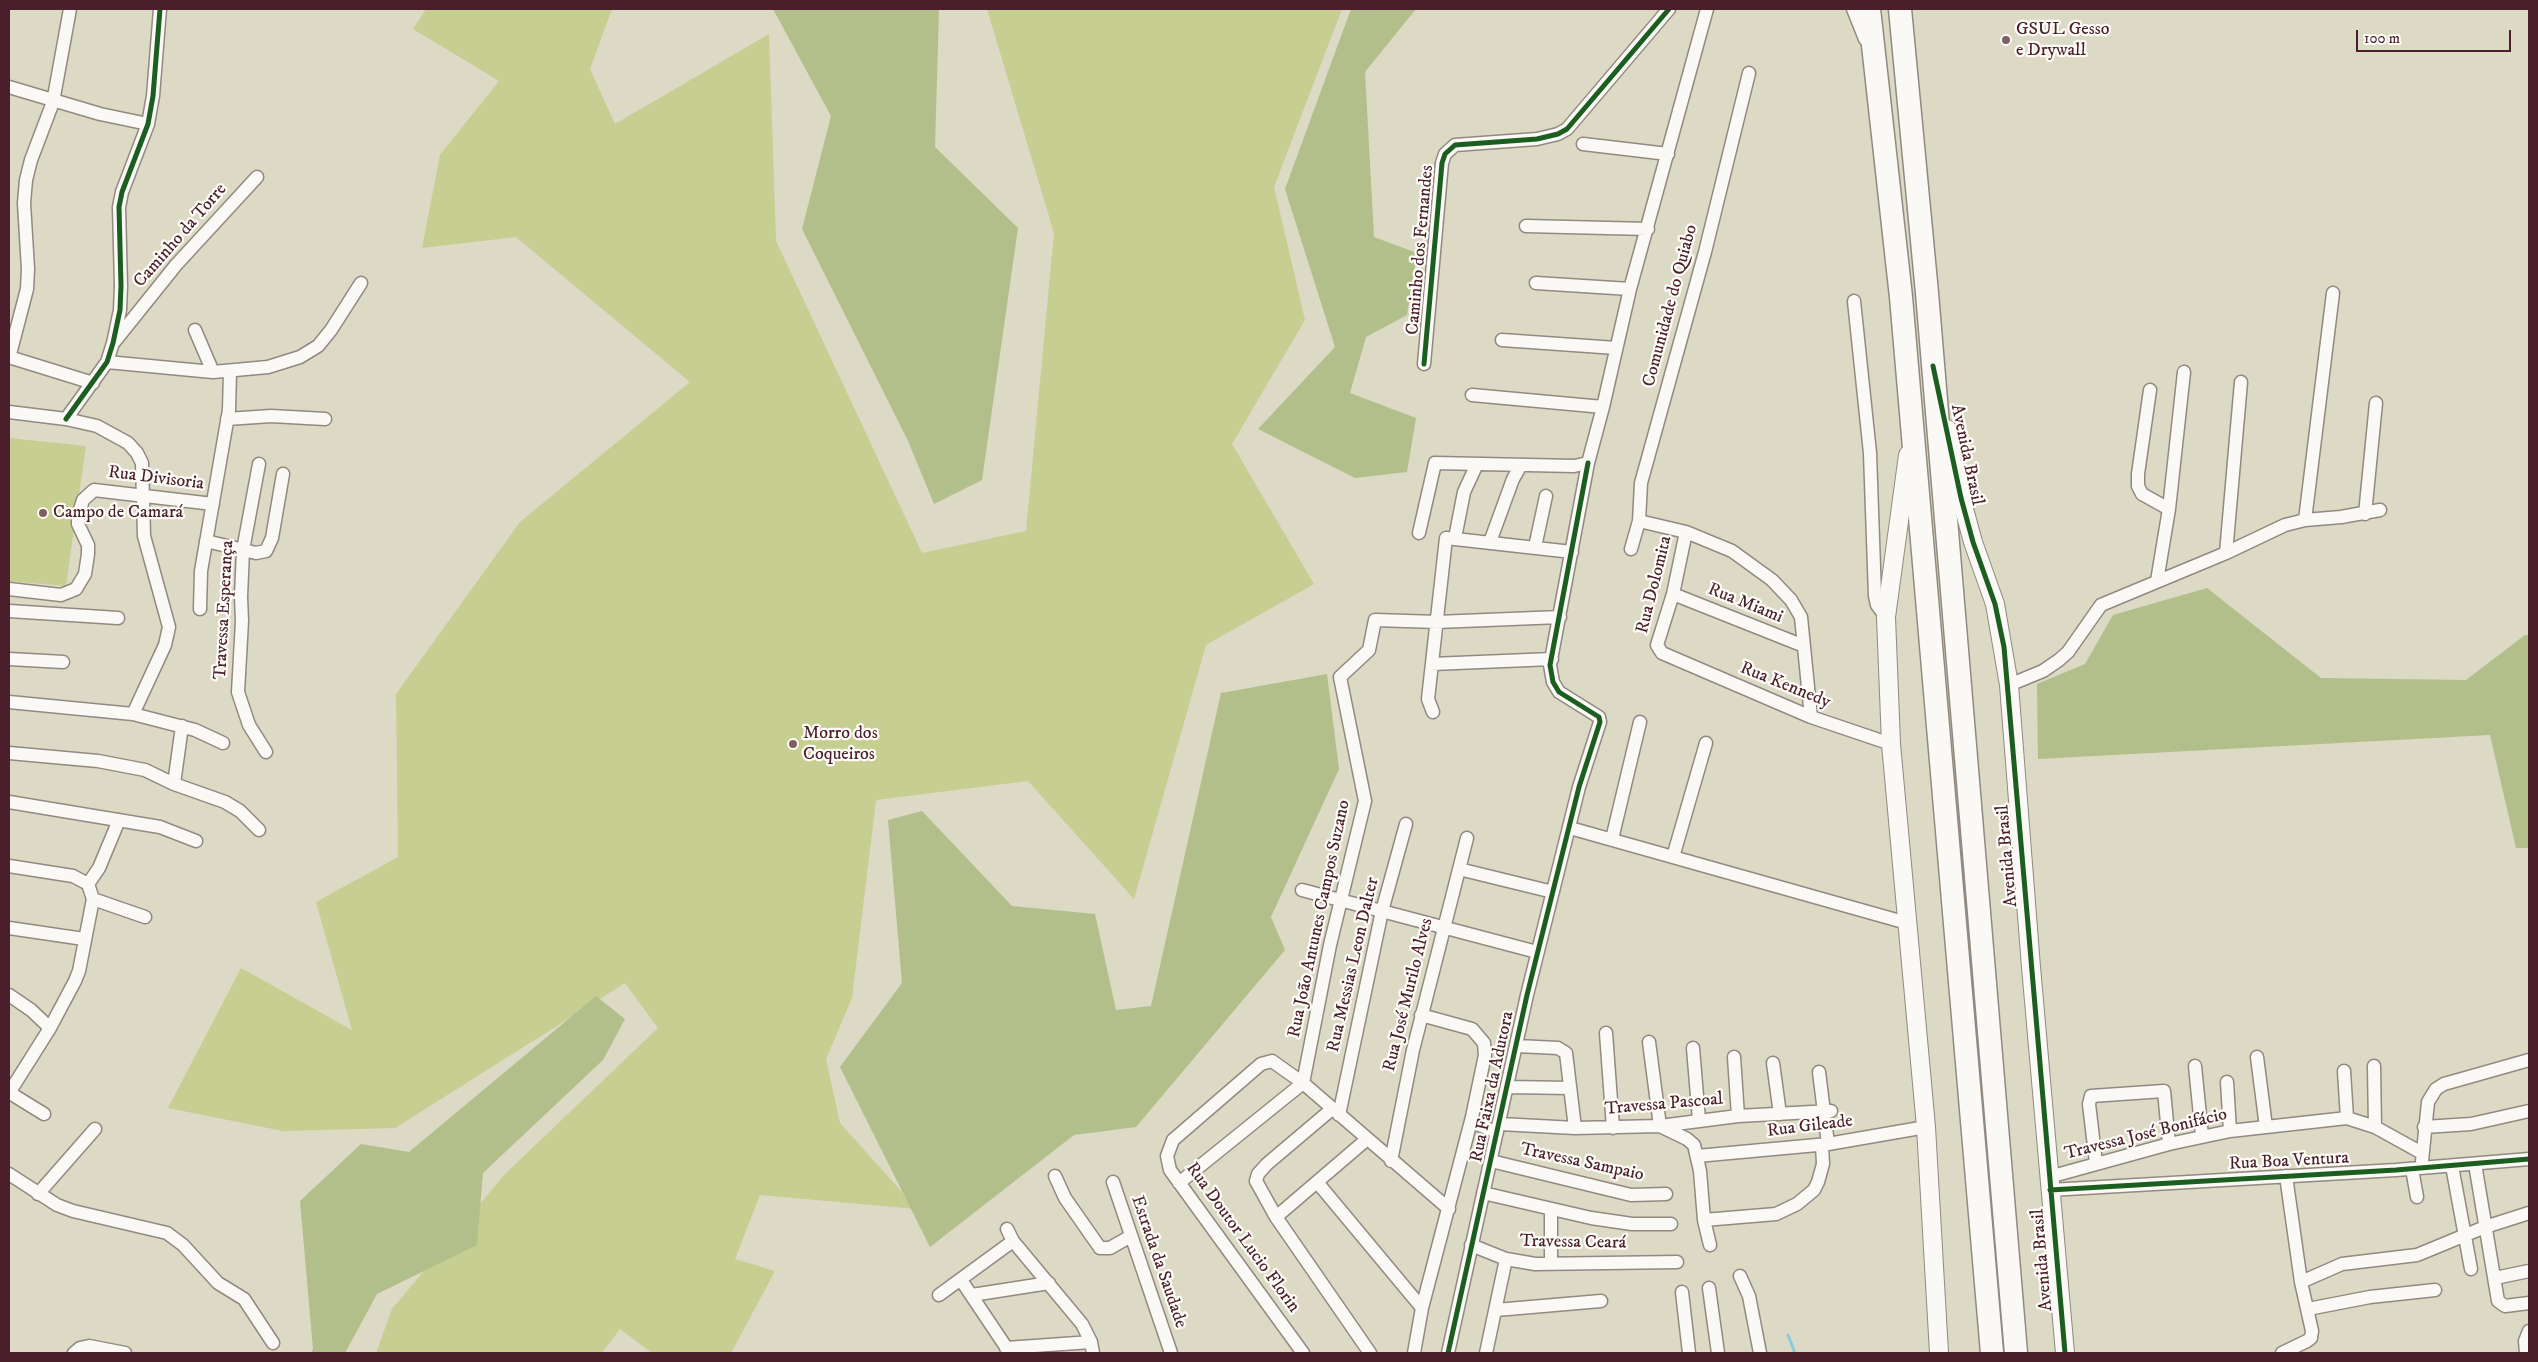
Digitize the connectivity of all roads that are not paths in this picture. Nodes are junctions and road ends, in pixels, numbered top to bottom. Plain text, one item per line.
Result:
1 (70, 9) edge
2 (160, 9) edge
3 (1669, 9) edge
4 (1707, 9) edge
5 (1853, 9) edge
6 (1869, 9) edge
7 (1900, 9) edge
8 (1875, 61) junction
9 (1750, 73) dead end
10 (9, 87) edge
11 (54, 102) junction
12 (148, 124) junction
13 (1583, 144) dead end
14 (1668, 154) junction
15 (257, 177) dead end
16 (1526, 226) dead end
17 (1648, 229) junction
18 (361, 283) dead end
19 (1536, 283) dead end
20 (1630, 289) junction
21 (2333, 293) dead end
22 (1854, 301) dead end
23 (194, 330) dead end
24 (1502, 340) dead end
25 (113, 343) junction
26 (1616, 348) junction
27 (9, 358) edge
28 (107, 362) junction
29 (1424, 364) dead end
30 (1933, 366) junction
31 (213, 372) junction
32 (230, 372) junction
33 (2184, 372) dead end
34 (2241, 382) dead end
35 (93, 383) junction
36 (2150, 390) dead end
37 (1472, 395) dead end
38 (2376, 403) dead end
39 (1604, 407) junction
40 (9, 412) edge
41 (66, 419) junction
42 (227, 419) junction
43 (325, 419) dead end
44 (1912, 426) junction
45 (259, 464) dead end
46 (1477, 464) junction
47 (1588, 464) junction
48 (1521, 465) junction
49 (283, 474) dead end
50 (142, 494) junction
51 (1546, 496) dead end
52 (212, 504) junction
53 (2169, 508) junction
54 (2380, 510) dead end
55 (2365, 514) junction
56 (2305, 520) junction
57 (1638, 521) junction
58 (1679, 530) junction
59 (1419, 532) dead end
60 (1455, 538) junction
61 (206, 541) junction
62 (1490, 542) junction
63 (1535, 548) junction
64 (1631, 549) dead end
65 (243, 550) junction
66 (1572, 552) junction
67 (2226, 553) junction
68 (2157, 581) junction
69 (9, 589) edge
70 (1673, 594) junction
71 (200, 609) dead end
72 (9, 611) edge
73 (1560, 617) junction
74 (1886, 617) junction
75 (118, 618) dead end
76 (1437, 622) junction
77 (1804, 646) junction
78 (1667, 656) joint
79 (1552, 658) junction
80 (9, 659) edge
81 (63, 662) dead end
82 (1432, 664) junction
83 (2009, 685) junction
84 (9, 702) edge
85 (1433, 712) dead end
86 (133, 714) junction
87 (1811, 717) junction
88 (1640, 722) dead end
89 (182, 726) junction
90 (223, 743) dead end
91 (1706, 743) dead end
92 (1891, 744) junction
93 (266, 752) dead end
94 (9, 753) edge
95 (174, 784) junction
96 (9, 802) edge
97 (120, 820) junction
98 (1406, 824) dead end
99 (1570, 828) junction
100 (259, 830) dead end
101 (1467, 838) dead end
102 (1612, 839) junction
103 (196, 841) dead end
104 (1673, 857) junction
105 (9, 866) edge
106 (1459, 869) junction
107 (88, 884) junction
108 (1302, 890) dead end
109 (1553, 892) junction
110 (93, 899) junction
111 (1341, 900) junction
112 (1382, 911) junction
113 (145, 917) dead end
114 (1907, 923) junction
115 (1443, 926) junction
116 (9, 928) edge
117 (84, 940) junction
118 (1537, 952) junction
119 (9, 995) edge
120 (1421, 1015) junction
121 (50, 1028) junction
122 (1606, 1033) dead end
123 (1650, 1042) dead end
124 (1517, 1046) junction
125 (1693, 1048) dead end
126 (1734, 1057) dead end
127 (2257, 1057) dead end
128 (2529, 1060) edge
129 (1773, 1064) dead end
130 (2195, 1066) dead end
131 (2374, 1066) dead end
132 (2344, 1071) dead end
133 (1819, 1072) dead end
134 (2227, 1082) dead end
135 (1303, 1083) junction
136 (1508, 1088) junction
137 (1570, 1088) junction
138 (9, 1093) edge
139 (2529, 1110) edge
140 (1827, 1111) junction
141 (1335, 1112) junction
142 (44, 1114) dead end
143 (1780, 1114) junction
144 (1738, 1116) junction
145 (2347, 1118) junction
146 (1699, 1120) junction
147 (1471, 1122) junction
148 (1660, 1126) junction
149 (1926, 1127) junction
150 (2266, 1127) junction
151 (2375, 1127) junction
152 (2424, 1127) junction
153 (1498, 1128) junction
154 (1575, 1128) junction
155 (1613, 1128) junction
156 (95, 1129) dead end
157 (2230, 1131) junction
158 (2202, 1136) junction
159 (1366, 1140) junction
160 (2168, 1144) junction
161 (1825, 1145) junction
162 (2422, 1153) junction
163 (1698, 1156) junction
164 (2529, 1160) edge
165 (1391, 1161) junction
166 (1491, 1161) junction
167 (2096, 1163) junction
168 (2475, 1164) junction
169 (2452, 1166) junction
170 (2417, 1168) junction
171 (9, 1174) edge
172 (1055, 1176) dead end
173 (2286, 1176) junction
174 (1112, 1182) dead end
175 (1317, 1182) junction
176 (1179, 1183) junction
177 (2050, 1184) junction
178 (1483, 1193) junction
179 (38, 1194) junction
180 (1666, 1194) dead end
181 (2417, 1197) dead end
182 (1449, 1209) junction
183 (1551, 1209) junction
184 (2529, 1213) edge
185 (1276, 1216) junction
186 (1704, 1220) junction
187 (1671, 1224) dead end
188 (2485, 1227) junction
189 (2464, 1235) junction
190 (1131, 1236) junction
191 (1471, 1245) junction
192 (1710, 1245) dead end
193 (1506, 1259) junction
194 (1676, 1262) dead end
195 (1551, 1264) junction
196 (2471, 1269) dead end
197 (2529, 1271) edge
198 (1740, 1276) dead end
199 (2495, 1278) junction
200 (961, 1280) junction
201 (2301, 1282) junction
202 (1049, 1283) junction
203 (1709, 1288) dead end
204 (2435, 1290) dead end
205 (1682, 1292) dead end
206 (939, 1295) dead end
207 (972, 1295) junction
208 (1601, 1301) dead end
209 (2529, 1303) edge
210 (1422, 1308) junction
211 (1496, 1310) junction
212 (2308, 1310) junction
213 (2529, 1331) edge
214 (273, 1343) dead end
215 (1092, 1348) edge
216 (1008, 1350) edge
217 (2016, 1351) edge
218 (74, 1353) edge
219 (126, 1353) edge
220 (1171, 1353) edge
221 (1303, 1353) edge
222 (1370, 1353) edge
223 (1414, 1353) edge
224 (1448, 1353) edge
225 (1486, 1353) edge
226 (1689, 1353) edge
227 (1718, 1353) edge
228 (1760, 1353) edge
229 (1939, 1353) edge
230 (1992, 1353) edge
231 (2065, 1353) edge
232 (2282, 1353) edge
233 (2526, 1353) edge

1 - 11 street
2 - 12 street
3 - 29 street, Caminho dos Fernandes
4 - 14 street, Rua Faixa da Adutora
5 - 8 street
6 - 8 highway
7 - 30 highway, Avenida Brasil
8 - 44 highway
9 - 57 street, Comunidade do Quiabo
10 - 11 street
11 - 12 street
11 - 27 street
12 - 25 street
13 - 14 street
14 - 17 street, Rua Faixa da Adutora
15 - 25 street, Caminho da Torre
16 - 17 street
17 - 20 street, Rua Faixa da Adutora
18 - 32 street
19 - 20 street
20 - 26 street, Rua Faixa da Adutora
21 - 56 street
22 - 74 street
23 - 31 street
24 - 26 street
25 - 28 street
26 - 39 street, Rua Faixa da Adutora
27 - 35 street
28 - 31 street
28 - 35 street
30 - 83 street, Avenida Brasil
30 - 217 highway, Avenida Brasil
31 - 32 street
32 - 42 street
33 - 53 street
34 - 67 street
35 - 41 street
36 - 53 street
37 - 39 street
38 - 55 street
39 - 47 street, Rua Faixa da Adutora
40 - 41 street
41 - 50 street
42 - 43 street
42 - 52 street
44 - 74 street
44 - 230 highway
45 - 65 street, Travessa Esperança
46 - 48 street
46 - 59 street
46 - 60 street
47 - 48 street
47 - 66 street, Rua Faixa da Adutora
48 - 62 street
49 - 65 street
50 - 52 street, Rua Divisoria
50 - 69 street, Rua Divisoria
50 - 86 street
51 - 63 street
52 - 61 street
53 - 68 street
54 - 55 street
55 - 56 street
56 - 67 street
57 - 58 street
57 - 64 street, Comunidade do Quiabo
58 - 70 street, Rua Dolomita
58 - 77 street
60 - 62 street
60 - 76 street
61 - 65 street
61 - 71 street
62 - 63 street
63 - 66 street
65 - 93 street, Travessa Esperança
66 - 73 street, Rua Faixa da Adutora
67 - 68 street
68 - 83 street
70 - 77 street, Rua Miami
70 - 78 street, Rua Dolomita
72 - 75 street
73 - 76 street
73 - 79 street, Rua Faixa da Adutora
74 - 92 street
76 - 82 street
76 - 111 street, Rua João Antunes Campos Suzano
77 - 87 street
78 - 87 street, Rua Kennedy
79 - 82 street
79 - 99 street, Rua Faixa da Adutora
80 - 81 street
82 - 85 street
83 - 177 street, Avenida Brasil
84 - 86 street
86 - 89 street
87 - 92 street, Rua Kennedy
88 - 102 street
89 - 90 street
89 - 95 street
91 - 104 street
92 - 114 street
94 - 95 street
95 - 100 street
96 - 97 street
97 - 103 street
97 - 107 street
98 - 112 street, Rua Messias Leon Dalter
99 - 102 street
99 - 109 street, Rua Faixa da Adutora
101 - 106 street, Rua José Murilo Alves
102 - 104 street
104 - 114 street
105 - 107 street
106 - 109 street
106 - 115 street, Rua José Murilo Alves
107 - 110 street
108 - 111 street
109 - 118 street, Rua Faixa da Adutora
110 - 113 street
110 - 117 street
111 - 112 street
111 - 135 street, Rua João Antunes Campos Suzano
112 - 115 street
112 - 141 street, Rua Messias Leon Dalter
114 - 149 street
115 - 118 street
115 - 120 street, Rua José Murilo Alves
116 - 117 street
117 - 121 street
118 - 124 street, Rua Faixa da Adutora
119 - 121 street
120 - 147 street, Rua Faixa da Adutora
120 - 165 street, Rua José Murilo Alves
121 - 138 street
122 - 155 street
123 - 148 street
124 - 136 street, Rua Faixa da Adutora
124 - 137 street
125 - 146 street
126 - 144 street
127 - 150 street
128 - 152 street
129 - 143 street
130 - 158 street
131 - 151 street
132 - 145 street
133 - 140 street
134 - 157 street
135 - 141 street
135 - 176 street
135 - 176 street, Rua Doutor Lucio Florin
136 - 137 street
136 - 153 street, Rua Faixa da Adutora
137 - 154 street
138 - 142 street
139 - 152 street
140 - 143 street, Travessa Pascoal
140 - 161 street
141 - 159 street
141 - 185 street
143 - 144 street, Travessa Pascoal
144 - 146 street, Travessa Pascoal
145 - 150 street, Travessa José Bonifácio
145 - 151 street, Travessa José Bonifácio
146 - 148 street, Travessa Pascoal
147 - 153 street, Travessa Pascoal
147 - 182 street, Rua Faixa da Adutora
148 - 155 street, Travessa Pascoal
148 - 163 street
149 - 161 street, Rua Gileade
149 - 229 street
150 - 157 street, Travessa José Bonifácio
151 - 162 street, Travessa José Bonifácio
152 - 162 street
153 - 154 street, Travessa Pascoal
153 - 166 street, Rua Faixa da Adutora
154 - 155 street, Travessa Pascoal
156 - 179 street
157 - 158 street, Travessa José Bonifácio
158 - 160 street, Travessa José Bonifácio
159 - 165 street
159 - 175 street
160 - 167 street, Travessa José Bonifácio
160 - 167 street
161 - 163 street, Rua Gileade
161 - 186 street
162 - 170 street
163 - 186 street
164 - 168 street, Rua Boa Ventura
165 - 182 street
166 - 178 street, Rua Faixa da Adutora
166 - 180 street, Travessa Sampaio
167 - 177 street, Travessa José Bonifácio
168 - 169 street, Rua Boa Ventura
168 - 188 street
169 - 170 street, Rua Boa Ventura
169 - 189 street
170 - 173 street, Rua Boa Ventura
170 - 181 street
171 - 179 street
172 - 190 street
173 - 177 street, Rua Boa Ventura
173 - 201 street
174 - 190 street, Estrada da Saudade
175 - 185 street
175 - 210 street
176 - 221 street, Rua Doutor Lucio Florin
177 - 231 street, Avenida Brasil
178 - 183 street
178 - 191 street, Rua Faixa da Adutora
179 - 214 street
182 - 210 street, Rua Faixa da Adutora
183 - 187 street
183 - 195 street
184 - 188 street
185 - 222 street
186 - 192 street
188 - 189 street
188 - 199 street
189 - 196 street
189 - 201 street
190 - 220 street, Estrada da Saudade
191 - 193 street, Travessa Ceará
191 - 224 street, Rua Faixa da Adutora
193 - 195 street, Travessa Ceará
193 - 211 street
194 - 195 street, Travessa Ceará
197 - 199 street
198 - 228 street
199 - 209 street
200 - 202 street
200 - 206 street
200 - 207 street
201 - 212 street
202 - 207 street
202 - 215 street
203 - 227 street
204 - 212 street
205 - 226 street
207 - 216 street
208 - 211 street
210 - 223 street, Rua Faixa da Adutora
211 - 225 street
212 - 232 street
213 - 233 street
215 - 216 street
218 - 219 street

